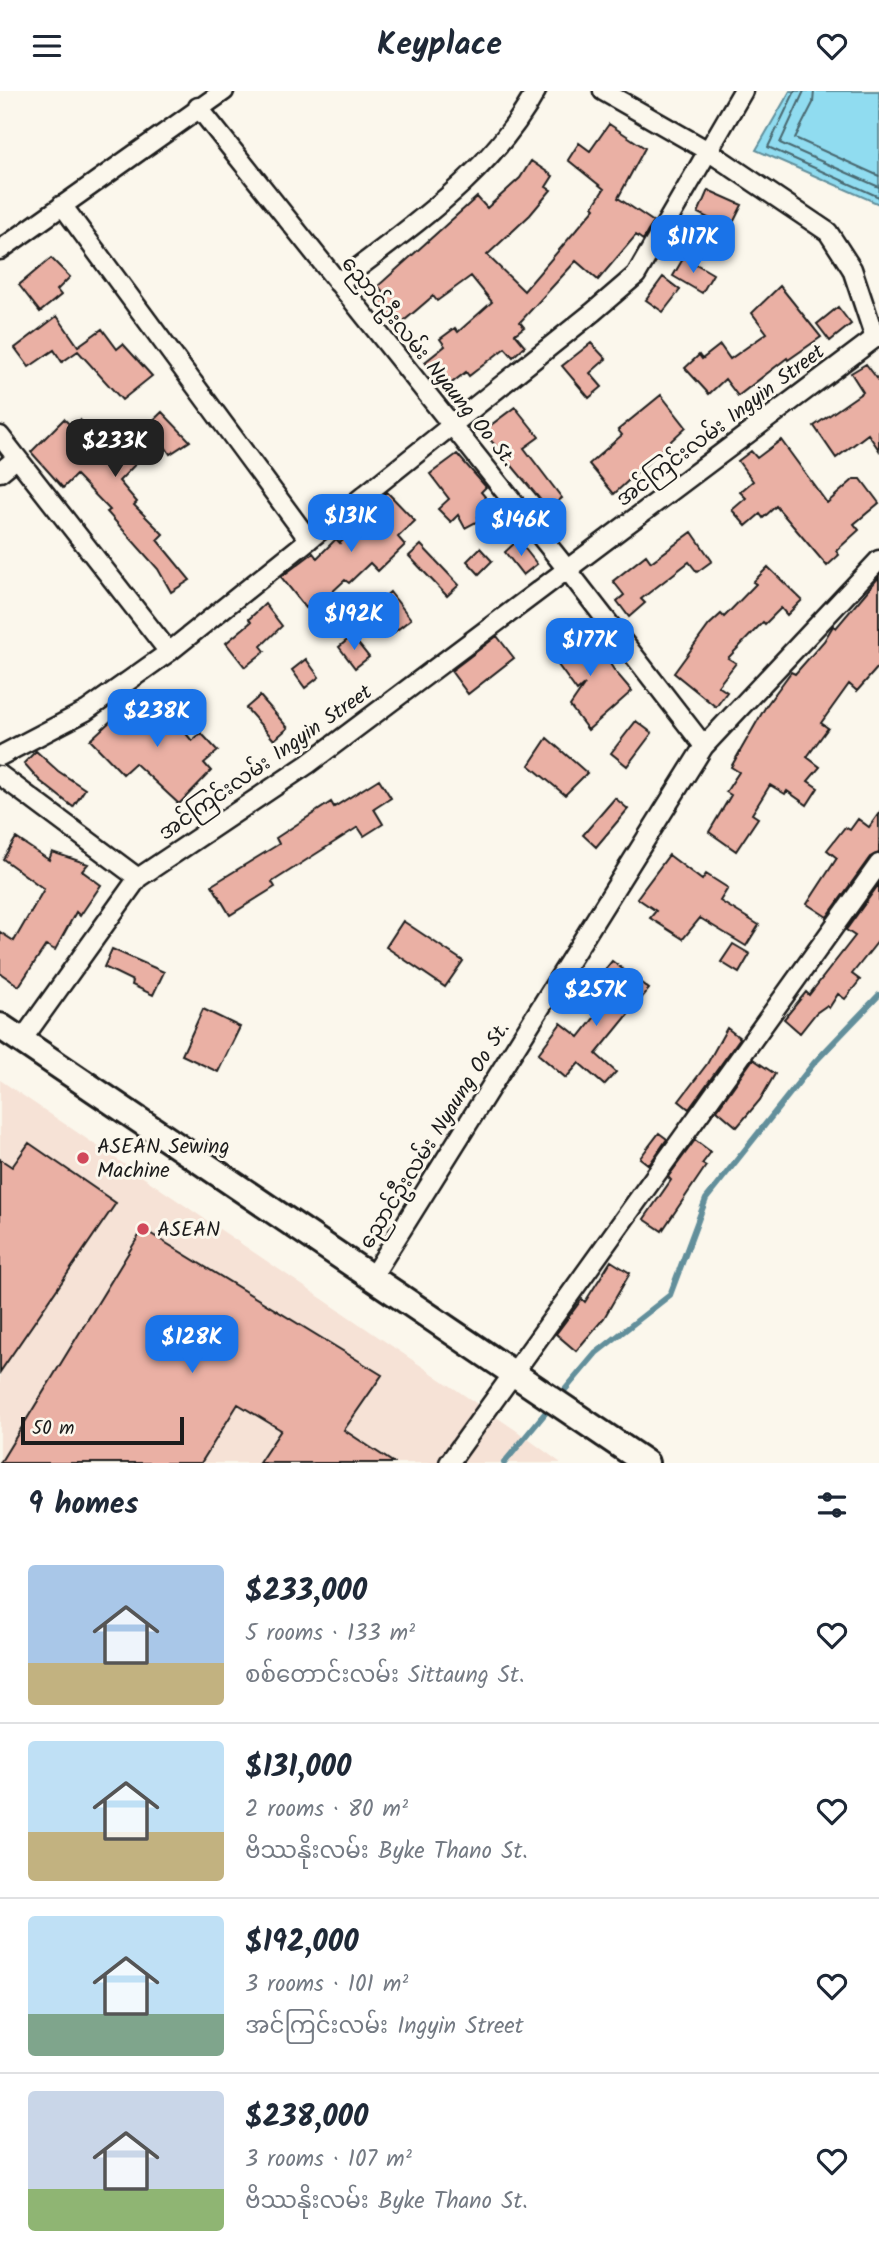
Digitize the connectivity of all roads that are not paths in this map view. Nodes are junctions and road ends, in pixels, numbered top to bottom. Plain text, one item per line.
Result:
1 (224, 91) edge
2 (536, 91) edge
3 (603, 91) edge
4 (744, 91) edge
5 (198, 107) junction
6 (708, 151) junction
7 (62, 205) junction
8 (0, 250) edge
9 (338, 283) junction
10 (877, 336) edge
11 (451, 426) junction
12 (0, 436) edge
13 (17, 458) junction
14 (0, 473) edge
15 (309, 540) junction
16 (879, 560) edge
17 (566, 568) junction
18 (169, 652) junction
19 (704, 746) junction
20 (0, 757) edge
21 (0, 775) edge
22 (879, 864) edge
23 (138, 878) junction
24 (0, 1026) edge
25 (22, 1040) junction
26 (372, 1276) junction
27 (515, 1374) junction
28 (449, 1463) edge
29 (646, 1463) edge

1 - 5 street
2 - 9 street
3 - 6 street
4 - 6 street
5 - 7 street
5 - 9 street, ညောင်ဦးလမ်း Nyaung Oo St.
6 - 10 street
6 - 11 street
7 - 8 street
7 - 15 street
9 - 11 street, ညောင်ဦးလမ်း Nyaung Oo St.
10 - 17 street, အင်ကြင်းလမ်း Ingyin Street
11 - 15 street
11 - 17 street, ညောင်ဦးလမ်း Nyaung Oo St.
12 - 13 street
13 - 14 street
13 - 18 street
15 - 18 street
16 - 19 street
17 - 19 street, ညောင်ဦးလမ်း Nyaung Oo St.
17 - 23 street, အင်ကြင်းလမ်း Ingyin Street
18 - 20 street
19 - 26 street, ညောင်ဦးလမ်း Nyaung Oo St.
21 - 23 street
22 - 27 street
23 - 25 street, အင်ကြင်းလမ်း Ingyin Street
24 - 25 street
25 - 26 street
26 - 27 street
27 - 28 street
27 - 29 street

